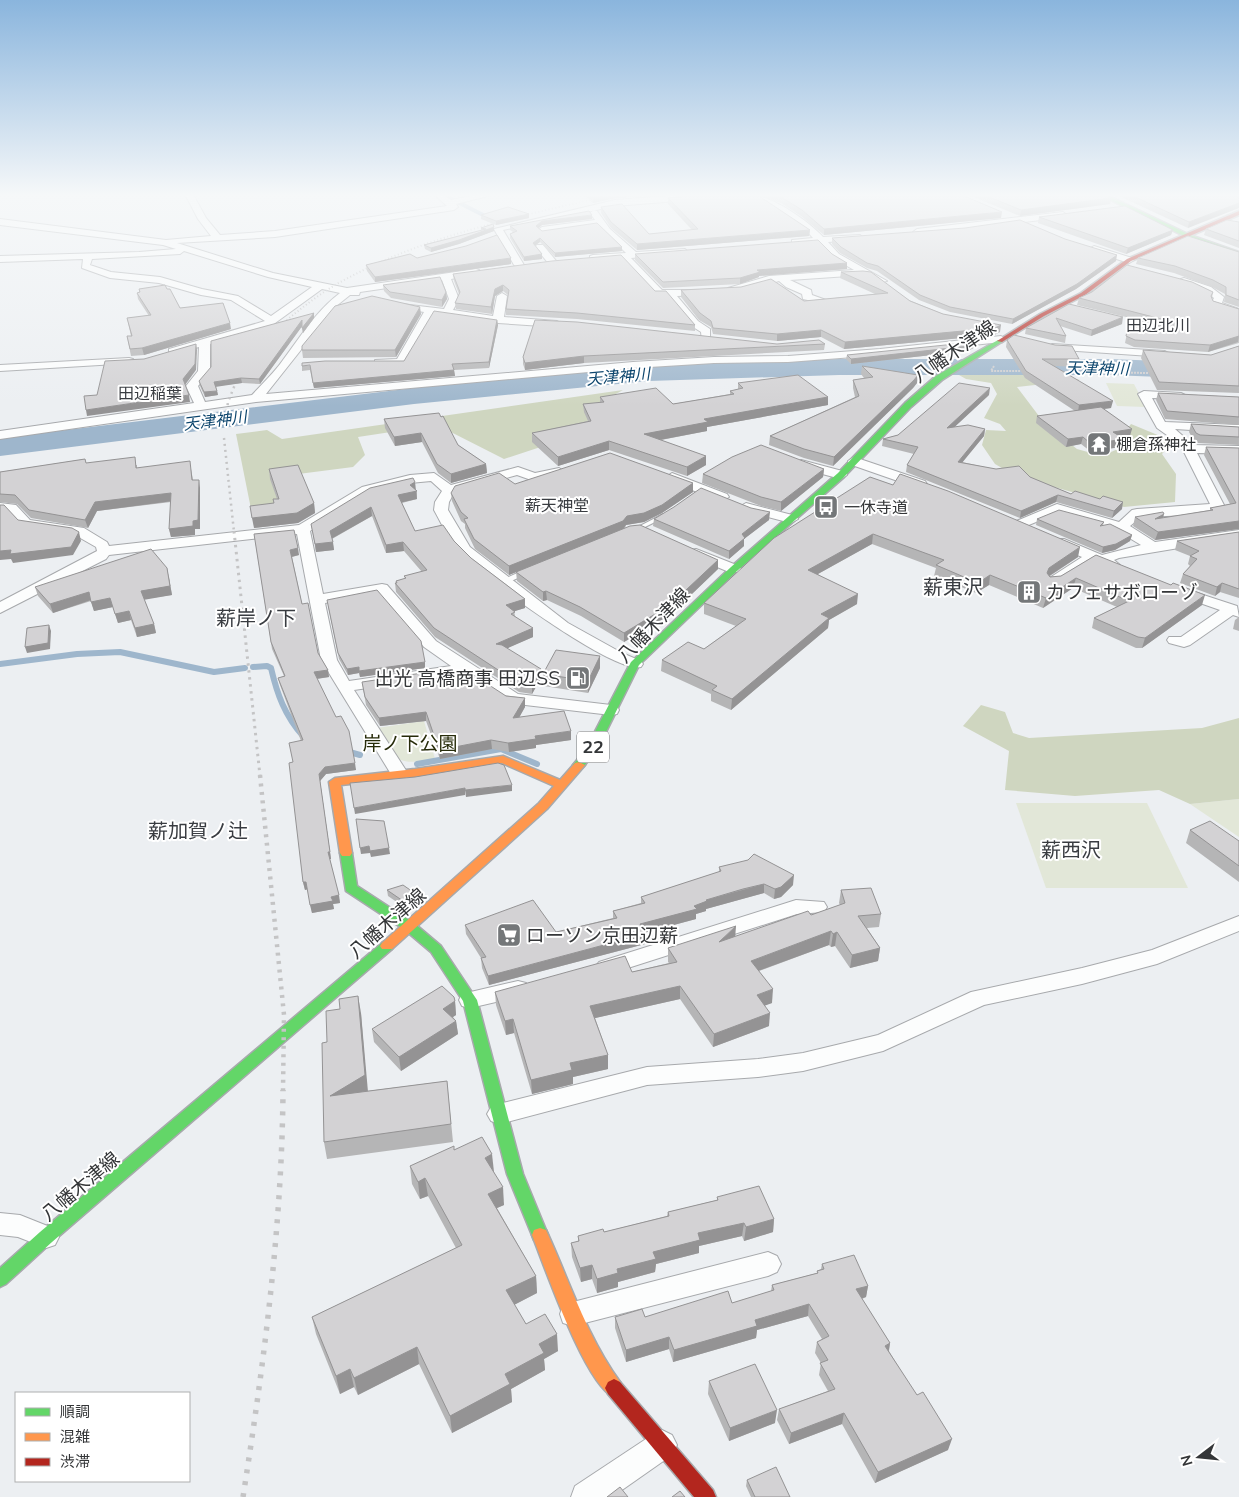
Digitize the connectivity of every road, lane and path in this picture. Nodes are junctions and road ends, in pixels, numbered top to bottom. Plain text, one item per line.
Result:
1 (85, 266) edge
2 (241, 266) edge
3 (637, 266) edge
4 (853, 266) edge
5 (1121, 266) edge
6 (1131, 266) edge
7 (491, 270) edge
8 (1139, 270) edge
9 (863, 272) junction
10 (445, 276) junction
11 (781, 278) junction
12 (1176, 278) edge
13 (319, 286) junction
14 (893, 289) edge
15 (349, 291) junction
16 (670, 294) junction
17 (502, 296) dead end
18 (371, 298) edge
19 (822, 302) edge
20 (387, 303) edge
21 (430, 310) junction
22 (447, 312) junction
23 (1239, 312) edge
24 (271, 320) junction
25 (498, 320) junction
26 (568, 324) edge
27 (1006, 333) junction
28 (706, 339) edge
29 (1026, 340) edge
30 (205, 341) junction
31 (1045, 345) edge
32 (827, 346) dead end
33 (162, 354) edge
34 (840, 354) junction
35 (1180, 355) edge
36 (145, 360) edge
37 (302, 363) edge
38 (368, 363) edge
39 (286, 364) junction
40 (0, 368) edge
41 (1031, 371) edge
42 (1060, 372) edge
43 (1160, 373) edge
44 (1191, 397) edge
45 (256, 398) junction
46 (202, 407) junction
47 (1161, 425) junction
48 (1239, 429) edge
49 (0, 435) edge
50 (1189, 449) junction
51 (1239, 450) edge
52 (790, 460) edge
53 (854, 461) junction
54 (576, 467) edge
55 (662, 474) edge
56 (704, 474) edge
57 (841, 475) junction
58 (695, 489) junction
59 (449, 490) junction
60 (937, 491) edge
61 (0, 507) edge
62 (672, 510) edge
63 (791, 519) junction
64 (1121, 527) junction
65 (636, 528) joint
66 (303, 529) junction
67 (1239, 534) edge
68 (657, 535) edge
69 (682, 546) edge
70 (1153, 548) junction
71 (104, 551) junction
72 (1097, 558) junction
73 (734, 568) junction
74 (532, 570) edge
75 (1129, 571) edge
76 (504, 581) junction
77 (1053, 582) edge
78 (1165, 586) edge
79 (316, 600) junction
80 (0, 608) edge
81 (1235, 611) edge
82 (1175, 640) dead end
83 (636, 664) junction
84 (466, 668) junction
85 (344, 687) junction
86 (611, 710) junction
87 (400, 774) junction
88 (561, 785) junction
89 (817, 907) dead end
90 (1239, 923) edge
91 (410, 927) junction
92 (586, 973) edge
93 (541, 984) edge
94 (470, 1000) junction
95 (499, 1114) junction
96 (0, 1224) edge
97 (46, 1237) junction
98 (768, 1264) dead end
99 (0, 1279) edge
100 (574, 1314) junction
101 (662, 1445) junction
102 (586, 1497) edge
103 (706, 1497) edge

1 - 24 street
2 - 13 street
3 - 16 street
4 - 9 street
5 - 27 main road, 八幡木津線 / 22
6 - 8 street
7 - 10 street
9 - 11 street
9 - 14 street
10 - 15 street
10 - 22 street
11 - 16 street
11 - 19 street
12 - 23 street
13 - 15 street
13 - 24 street
15 - 18 street
15 - 39 street
16 - 28 street
17 - 25 street
20 - 21 street
21 - 22 street
21 - 38 street
22 - 25 street
24 - 30 street
25 - 26 street
27 - 29 street
27 - 34 street
27 - 41 path
27 - 53 main road, 八幡木津線 / 22
30 - 33 street
30 - 46 street
31 - 35 street
32 - 34 street
34 - 45 street
36 - 40 street
37 - 39 street
39 - 45 street
42 - 43 path
44 - 47 street
45 - 46 street
46 - 49 street
47 - 48 street
47 - 50 street
50 - 51 street
50 - 64 street
52 - 57 street
53 - 57 main road, 八幡木津線 / 22
53 - 60 street
54 - 59 street
55 - 58 street
56 - 58 street
57 - 63 main road, 八幡木津線 / 22
58 - 63 street
59 - 66 street
59 - 76 street
61 - 71 street
62 - 65 lane
63 - 73 main road, 八幡木津線 / 22
64 - 70 street
64 - 72 street
65 - 68 street
66 - 71 street
66 - 79 street
67 - 70 street
69 - 73 street
70 - 72 street
71 - 80 street
72 - 75 street
72 - 77 street
73 - 83 main road, 八幡木津線 / 22
74 - 76 lane
76 - 83 street
78 - 81 street
79 - 84 street
79 - 85 street
81 - 82 street
83 - 86 main road, 八幡木津線 / 22
84 - 85 street
84 - 86 street
85 - 87 street
86 - 88 main road, 八幡木津線 / 22
87 - 88 main road
87 - 91 main road
88 - 91 main road, 八幡木津線 / 22
89 - 92 street
90 - 95 street
91 - 94 main road
91 - 97 main road, 八幡木津線 / 22
93 - 94 street
94 - 95 main road
95 - 100 main road
96 - 97 street
97 - 99 main road, 八幡木津線 / 22
98 - 100 street
100 - 101 main road
101 - 102 street
101 - 103 main road

